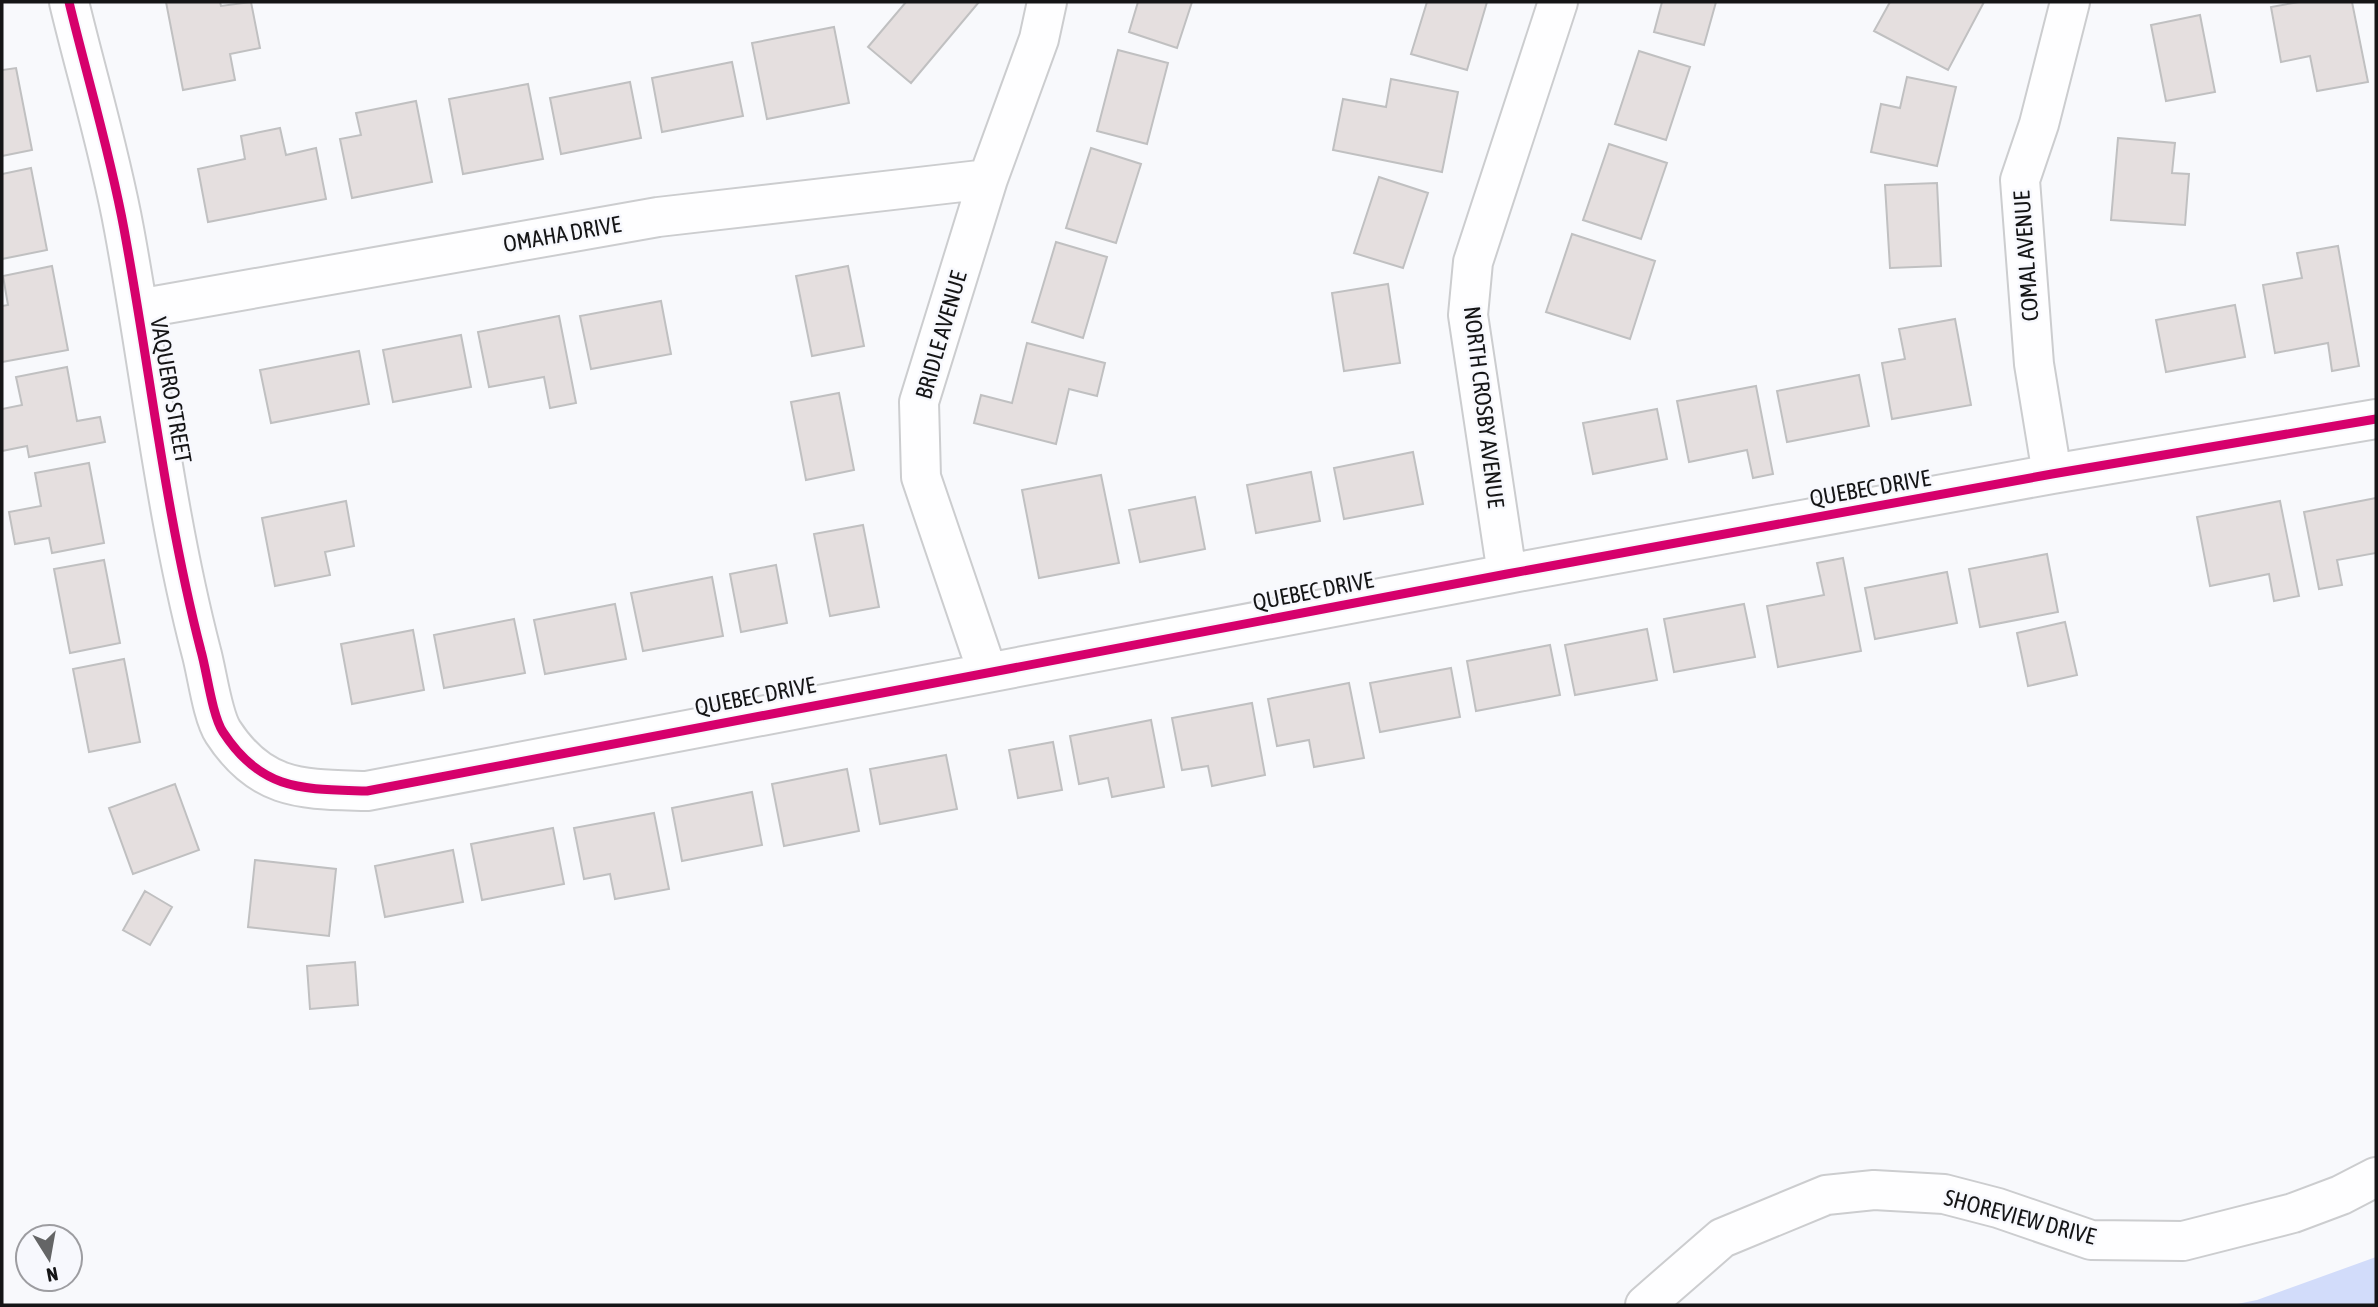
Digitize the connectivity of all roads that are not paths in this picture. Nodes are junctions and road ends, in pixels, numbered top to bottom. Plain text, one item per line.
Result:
1 (69, 2) edge
2 (1047, 2) edge
3 (1558, 2) edge
4 (2070, 2) edge
5 (988, 179) junction
6 (138, 309) junction
7 (2376, 419) edge
8 (2052, 474) junction
9 (1507, 574) junction
10 (988, 671) junction
11 (261, 769) joint
12 (2376, 1177) edge
13 (1645, 1305) edge

1 - 6 street, VAQUERO STREET
2 - 5 street, BRIDLE AVENUE
3 - 9 street, NORTH CROSBY AVENUE
4 - 8 street, COMAL AVENUE
5 - 6 street, OMAHA DRIVE
5 - 10 street, BRIDLE AVENUE
6 - 11 street, VAQUERO STREET
7 - 8 street, QUEBEC DRIVE
8 - 9 street, QUEBEC DRIVE
9 - 10 street, QUEBEC DRIVE
10 - 11 street, QUEBEC DRIVE
12 - 13 street, SHOREVIEW DRIVE

